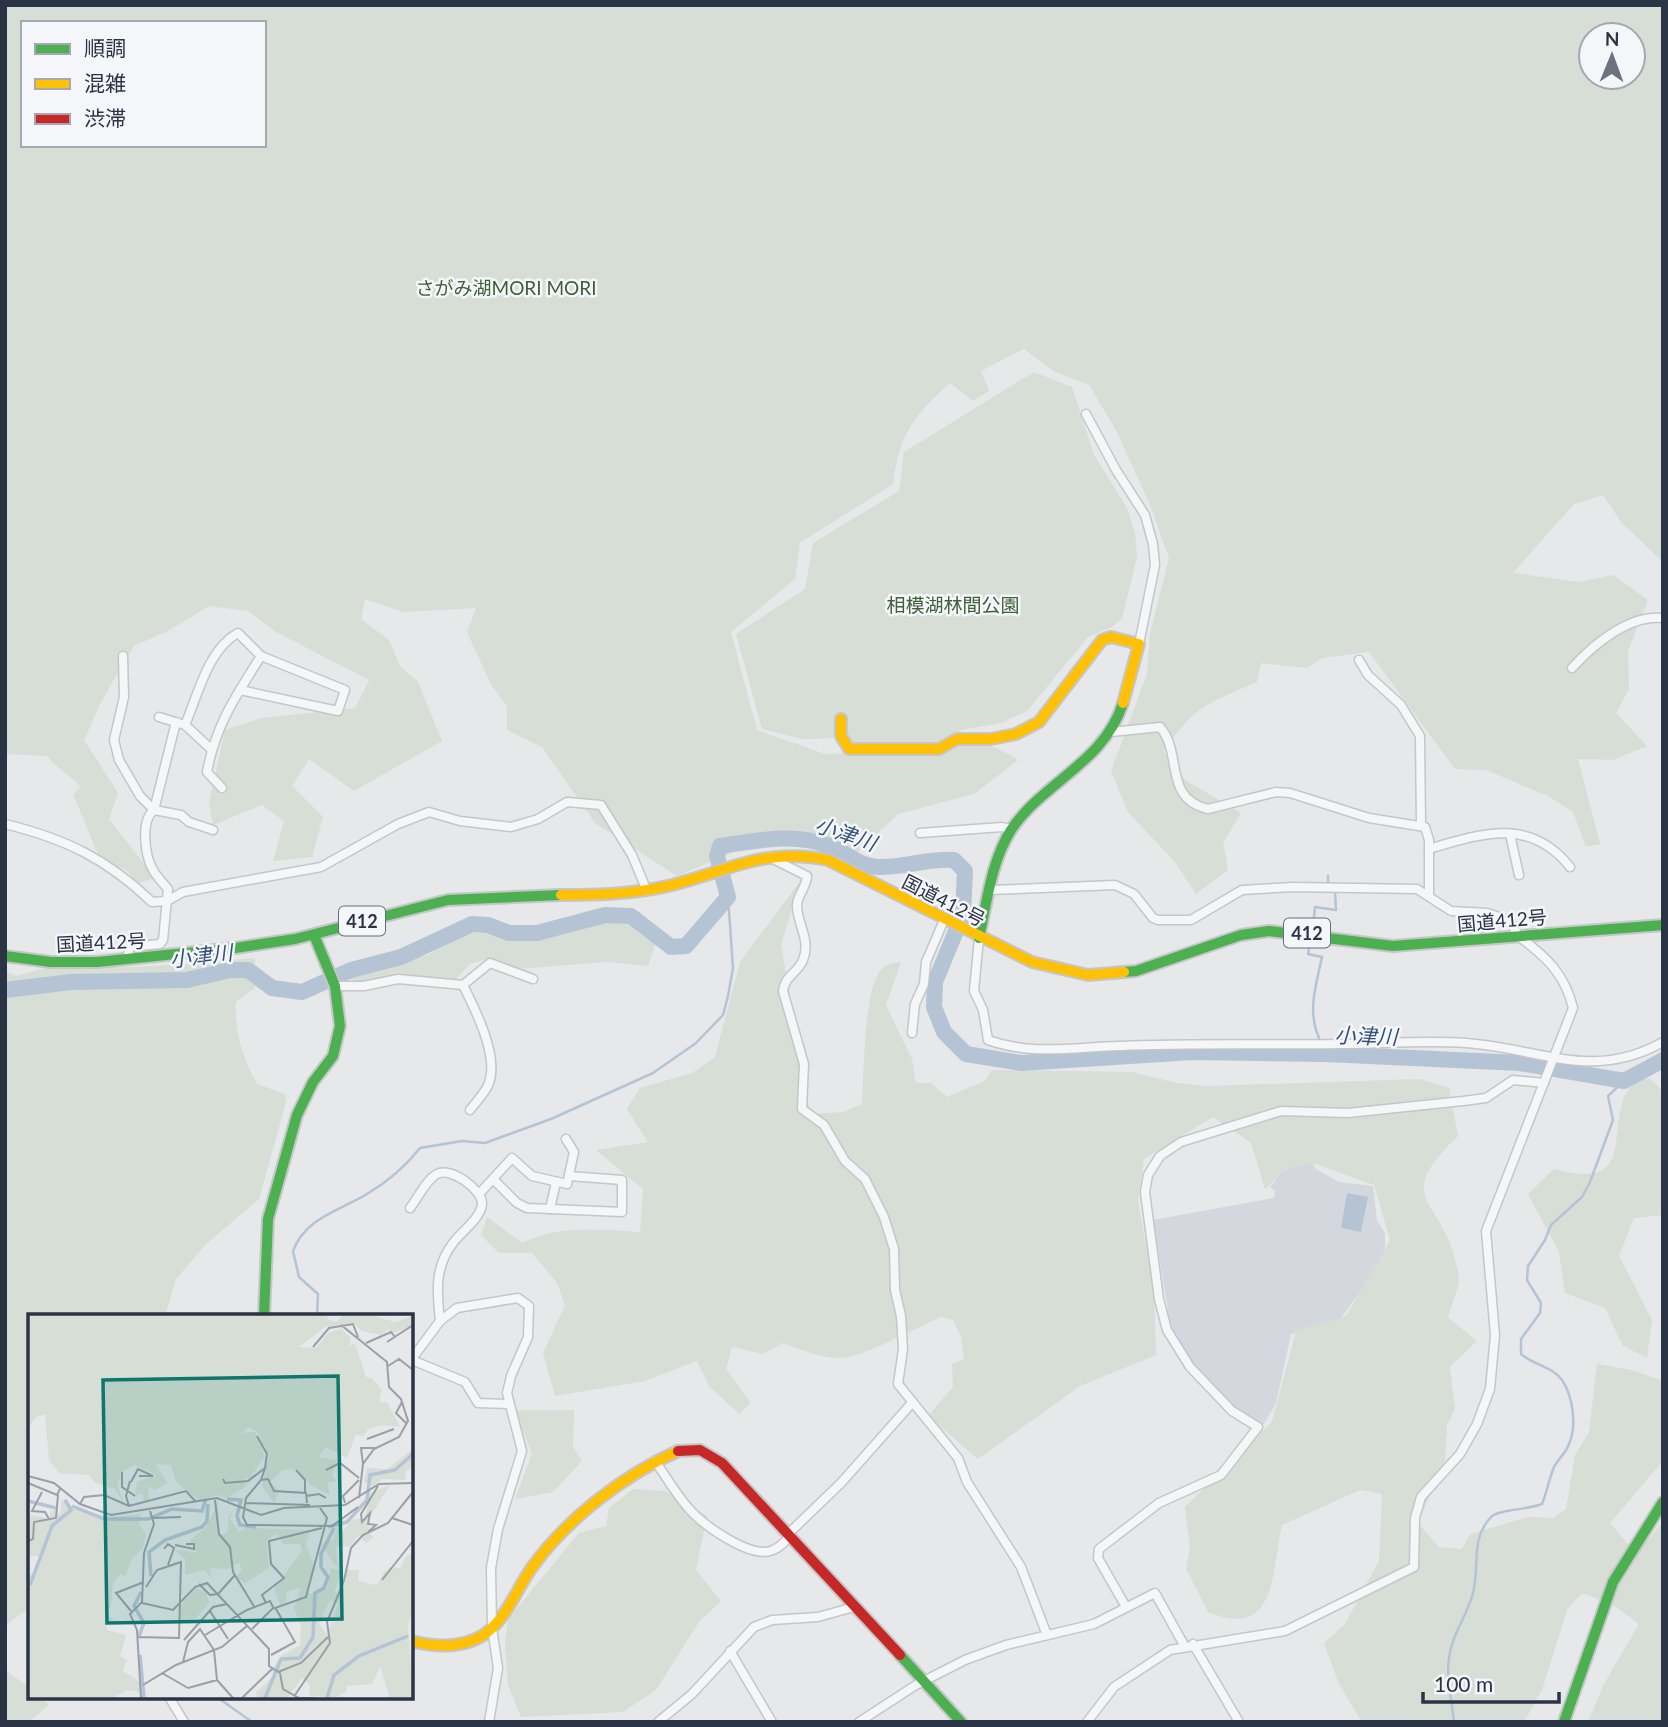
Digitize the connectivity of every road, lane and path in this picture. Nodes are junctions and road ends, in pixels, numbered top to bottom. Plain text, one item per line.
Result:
1 (1086, 414) dead end
2 (1663, 618) edge
3 (1139, 644) junction
4 (123, 656) dead end
5 (261, 656) junction
6 (1359, 660) dead end
7 (1572, 668) dead end
8 (240, 690) junction
9 (159, 717) dead end
10 (841, 719) dead end
11 (180, 724) junction
12 (1111, 732) junction
13 (211, 749) junction
14 (222, 788) dead end
15 (154, 810) junction
16 (5, 824) edge
17 (1421, 825) junction
18 (213, 830) dead end
19 (1011, 830) junction
20 (920, 833) dead end
21 (1510, 834) junction
22 (1429, 849) junction
23 (766, 855) junction
24 (1570, 867) dead end
25 (1519, 875) dead end
26 (990, 890) junction
27 (647, 891) junction
28 (1429, 895) junction
29 (167, 901) junction
30 (947, 921) junction
31 (1663, 925) edge
32 (314, 935) junction
33 (1517, 936) junction
34 (979, 938) junction
35 (5, 956) edge
36 (128, 960) junction
37 (533, 979) dead end
38 (335, 985) junction
39 (463, 985) junction
40 (912, 1033) dead end
41 (1663, 1042) edge
42 (1556, 1058) junction
43 (1544, 1083) junction
44 (470, 1110) dead end
45 (566, 1139) dead end
46 (569, 1176) junction
47 (493, 1179) junction
48 (556, 1182) junction
49 (480, 1194) junction
50 (410, 1208) dead end
51 (550, 1209) junction
52 (264, 1314) edge
53 (440, 1321) junction
54 (413, 1359) edge
55 (413, 1360) edge
56 (508, 1404) junction
57 (911, 1404) junction
58 (655, 1461) junction
59 (1663, 1502) edge
60 (789, 1535) junction
61 (854, 1606) junction
62 (1126, 1607) junction
63 (492, 1628) junction
64 (1047, 1635) junction
65 (413, 1642) edge
66 (1189, 1645) junction
67 (730, 1651) junction
68 (923, 1682) junction
69 (171, 1699) edge
70 (184, 1722) edge
71 (489, 1722) edge
72 (658, 1722) edge
73 (772, 1722) edge
74 (859, 1722) edge
75 (961, 1722) edge
76 (1087, 1722) edge
77 (1239, 1722) edge
78 (1564, 1722) edge

1 - 3 street
2 - 7 street
3 - 10 main road
3 - 12 main road
4 - 15 street
5 - 8 street
5 - 8 street
5 - 11 street
6 - 17 street
8 - 13 street
9 - 11 street
11 - 13 street
11 - 15 street
12 - 17 street
12 - 19 main road
13 - 14 street
15 - 18 street
15 - 29 street
16 - 29 street
17 - 22 street
19 - 20 street
19 - 26 main road
21 - 22 street
21 - 24 street
21 - 25 street
22 - 28 street
23 - 27 main road, 国道412号 / 412
23 - 30 main road, 国道412号 / 412
23 - 57 street
26 - 28 street
26 - 34 main road
27 - 29 street
27 - 32 main road, 国道412号 / 412
28 - 33 street
29 - 36 street
30 - 34 main road, 国道412号 / 412
30 - 40 street
31 - 33 main road, 国道412号 / 412
32 - 36 main road, 国道412号 / 412
32 - 38 main road
33 - 34 main road, 国道412号 / 412
33 - 42 street
34 - 42 street
35 - 36 main road, 国道412号 / 412
37 - 39 street
38 - 39 street
38 - 52 main road
39 - 44 street
41 - 42 street
42 - 43 street
43 - 62 street
43 - 66 street
45 - 46 street
46 - 48 street
46 - 51 street
47 - 48 street
47 - 49 street
47 - 51 street
48 - 51 street
49 - 50 street
49 - 53 street
53 - 54 street
53 - 56 street
55 - 56 street
56 - 63 street
57 - 60 street
57 - 64 street
58 - 60 main road
58 - 60 street
58 - 63 main road
59 - 78 main road
60 - 61 main road
61 - 67 street
61 - 68 main road
62 - 64 street
62 - 66 street
63 - 65 main road
63 - 71 street
64 - 68 street
66 - 76 street
66 - 77 street
67 - 72 street
67 - 73 street
68 - 74 street
68 - 75 main road
69 - 70 street

